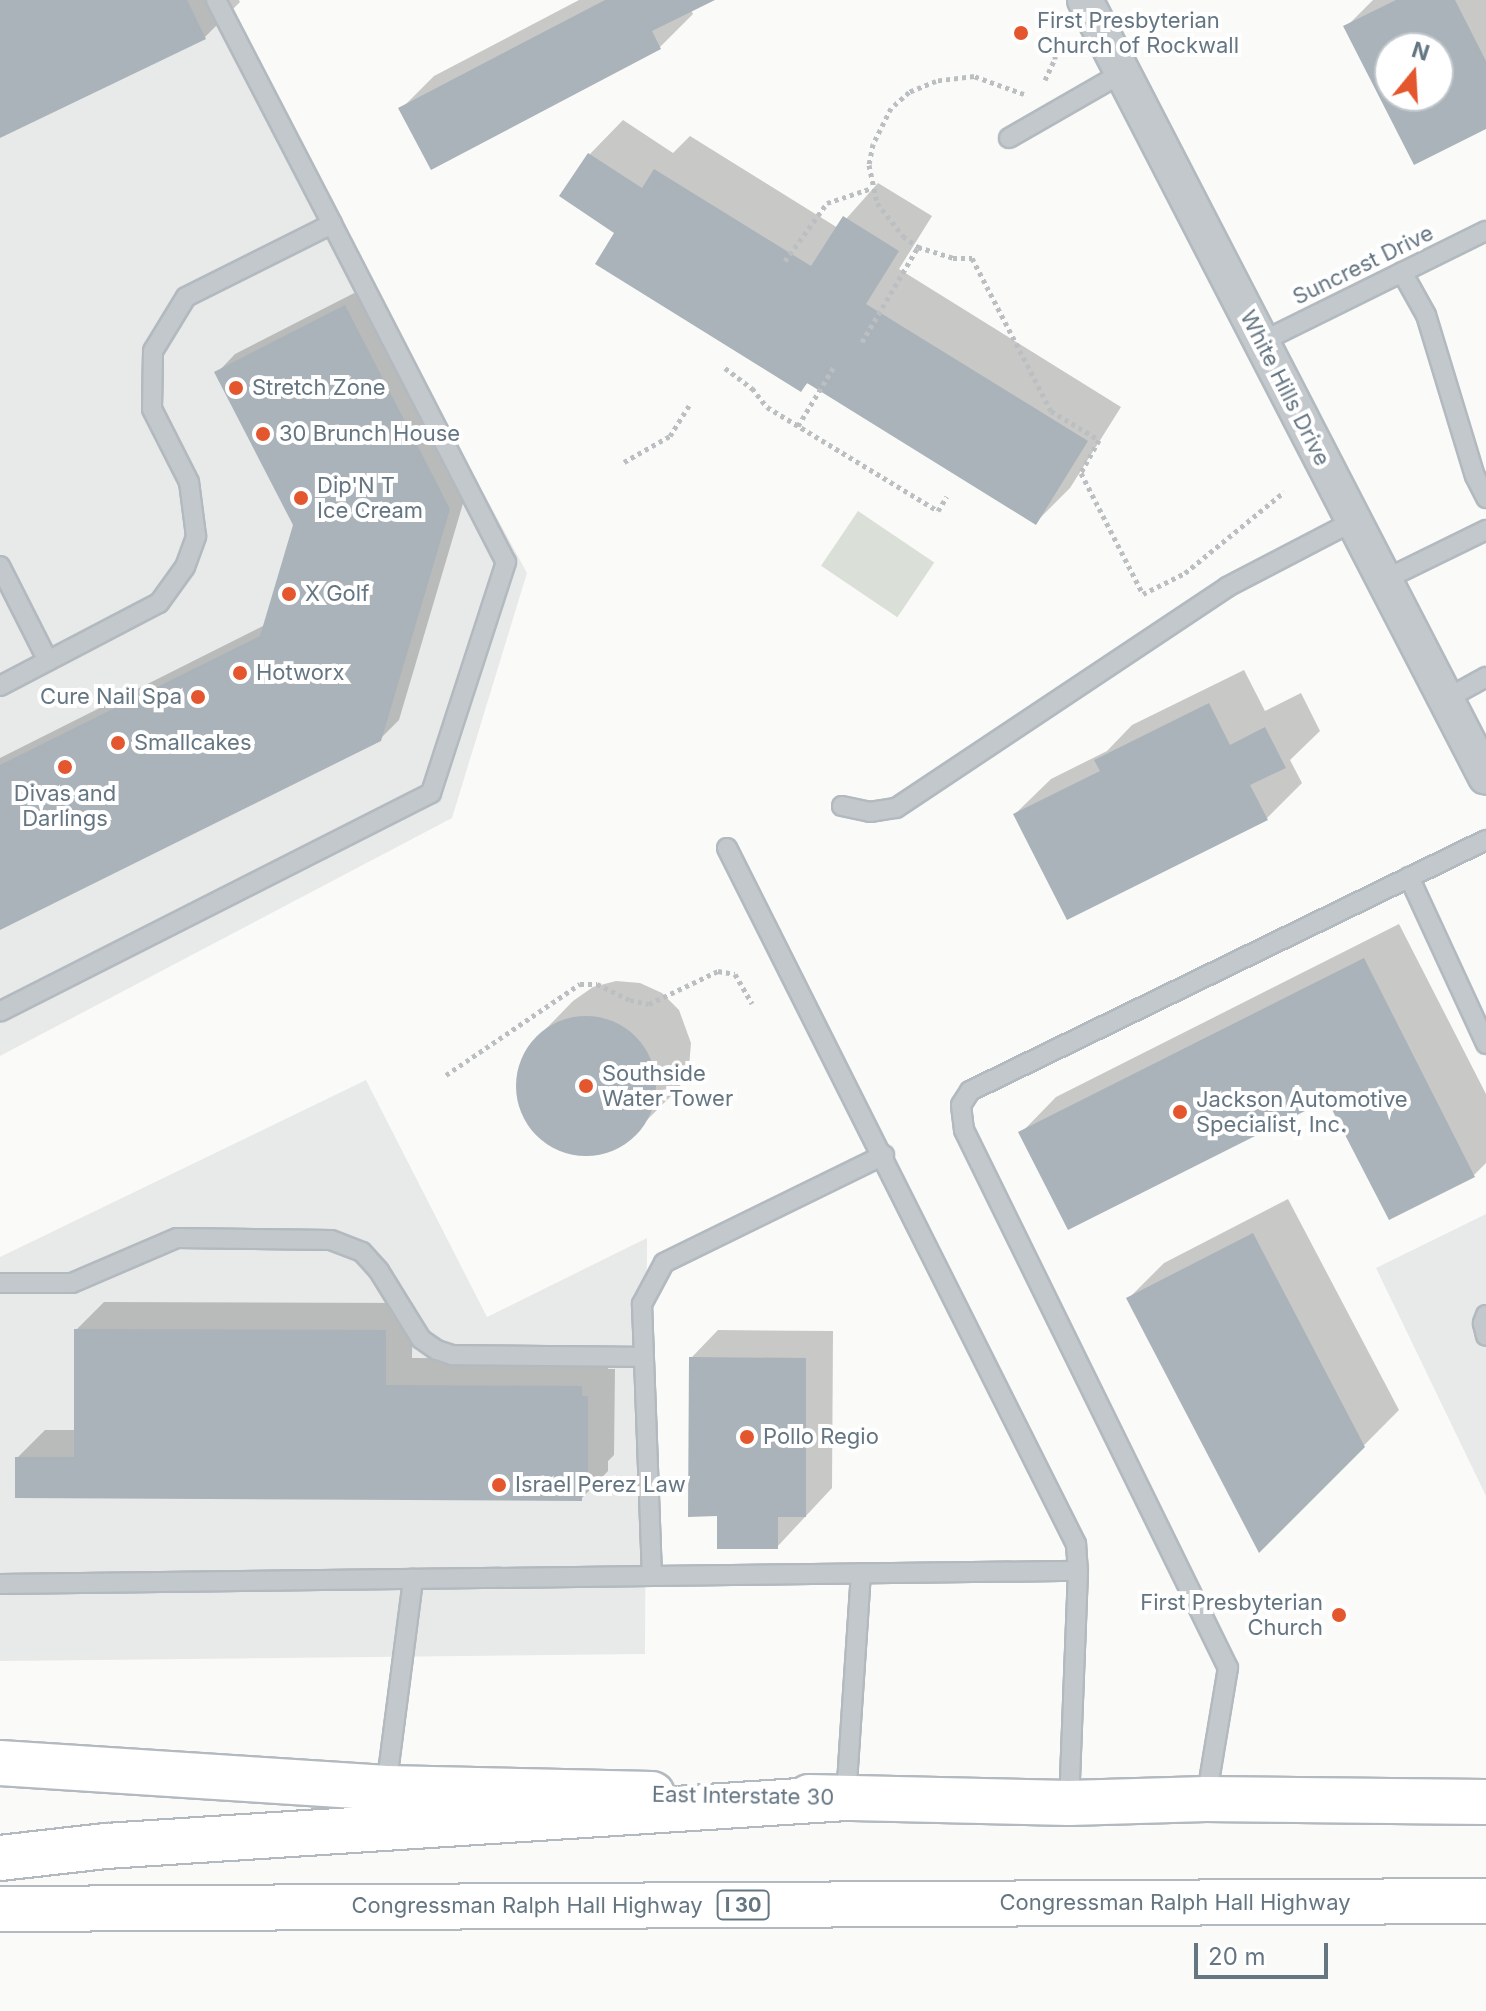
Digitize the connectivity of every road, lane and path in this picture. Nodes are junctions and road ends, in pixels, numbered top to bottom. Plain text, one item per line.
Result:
1 (216, 0) edge
2 (1085, 0) edge
3 (1055, 47) dead end
4 (1122, 73) junction
5 (1009, 138) dead end
6 (872, 188) junction
7 (332, 224) junction
8 (1486, 231) edge
9 (918, 247) junction
10 (785, 261) dead end
11 (1402, 272) junction
12 (862, 342) dead end
13 (1261, 342) junction
14 (835, 365) dead end
15 (725, 368) dead end
16 (689, 405) dead end
17 (798, 426) junction
18 (624, 462) dead end
19 (1284, 492) dead end
20 (947, 496) dead end
21 (1486, 498) edge
22 (1354, 521) junction
23 (1486, 530) edge
24 (0, 566) edge
25 (1384, 580) junction
26 (48, 661) junction
27 (1486, 677) edge
28 (0, 686) edge
29 (1446, 699) junction
30 (1486, 777) edge
31 (842, 806) dead end
32 (1486, 840) edge
33 (727, 848) dead end
34 (1409, 877) junction
35 (752, 1004) dead end
36 (0, 1012) edge
37 (1486, 1044) edge
38 (446, 1075) dead end
39 (884, 1155) junction
40 (0, 1283) edge
41 (1486, 1315) edge
42 (1486, 1336) edge
43 (642, 1357) junction
44 (1078, 1571) junction
45 (861, 1574) junction
46 (652, 1576) junction
47 (413, 1579) junction
48 (0, 1584) edge
49 (0, 1763) edge
50 (386, 1788) junction
51 (846, 1798) junction
52 (1206, 1799) junction
53 (1486, 1802) edge
54 (1069, 1803) junction
55 (0, 1858) edge
56 (1486, 1901) edge
57 (0, 1909) edge

1 - 7 lane
2 - 4 street, White Hills Drive
3 - 6 path
4 - 5 lane
4 - 13 street, White Hills Drive
6 - 9 path
6 - 10 path
7 - 26 lane
7 - 36 lane
8 - 11 lane, Suncrest Drive
9 - 12 path
9 - 19 path
11 - 13 lane, Suncrest Drive
11 - 21 lane
13 - 22 street, White Hills Drive
14 - 17 path
15 - 17 path
16 - 18 path
17 - 20 path
22 - 25 street, White Hills Drive
22 - 31 lane
23 - 25 lane
24 - 26 lane
25 - 29 street, White Hills Drive
26 - 28 lane
27 - 29 lane
29 - 30 street, White Hills Drive
32 - 34 lane
33 - 39 lane
34 - 37 lane
34 - 52 lane
35 - 38 path
39 - 43 lane
39 - 44 lane
40 - 43 lane
41 - 42 lane
43 - 46 lane
44 - 45 lane
44 - 54 lane
45 - 46 lane
45 - 51 lane
46 - 47 lane
47 - 48 lane
47 - 50 lane
49 - 50 main road, East Interstate 30
50 - 51 main road, East Interstate 30
51 - 54 main road, East Interstate 30
51 - 55 main road
52 - 53 main road, East Interstate 30
52 - 54 main road, East Interstate 30
56 - 57 main road, Congressman Ralph Hall Highway / I 30

